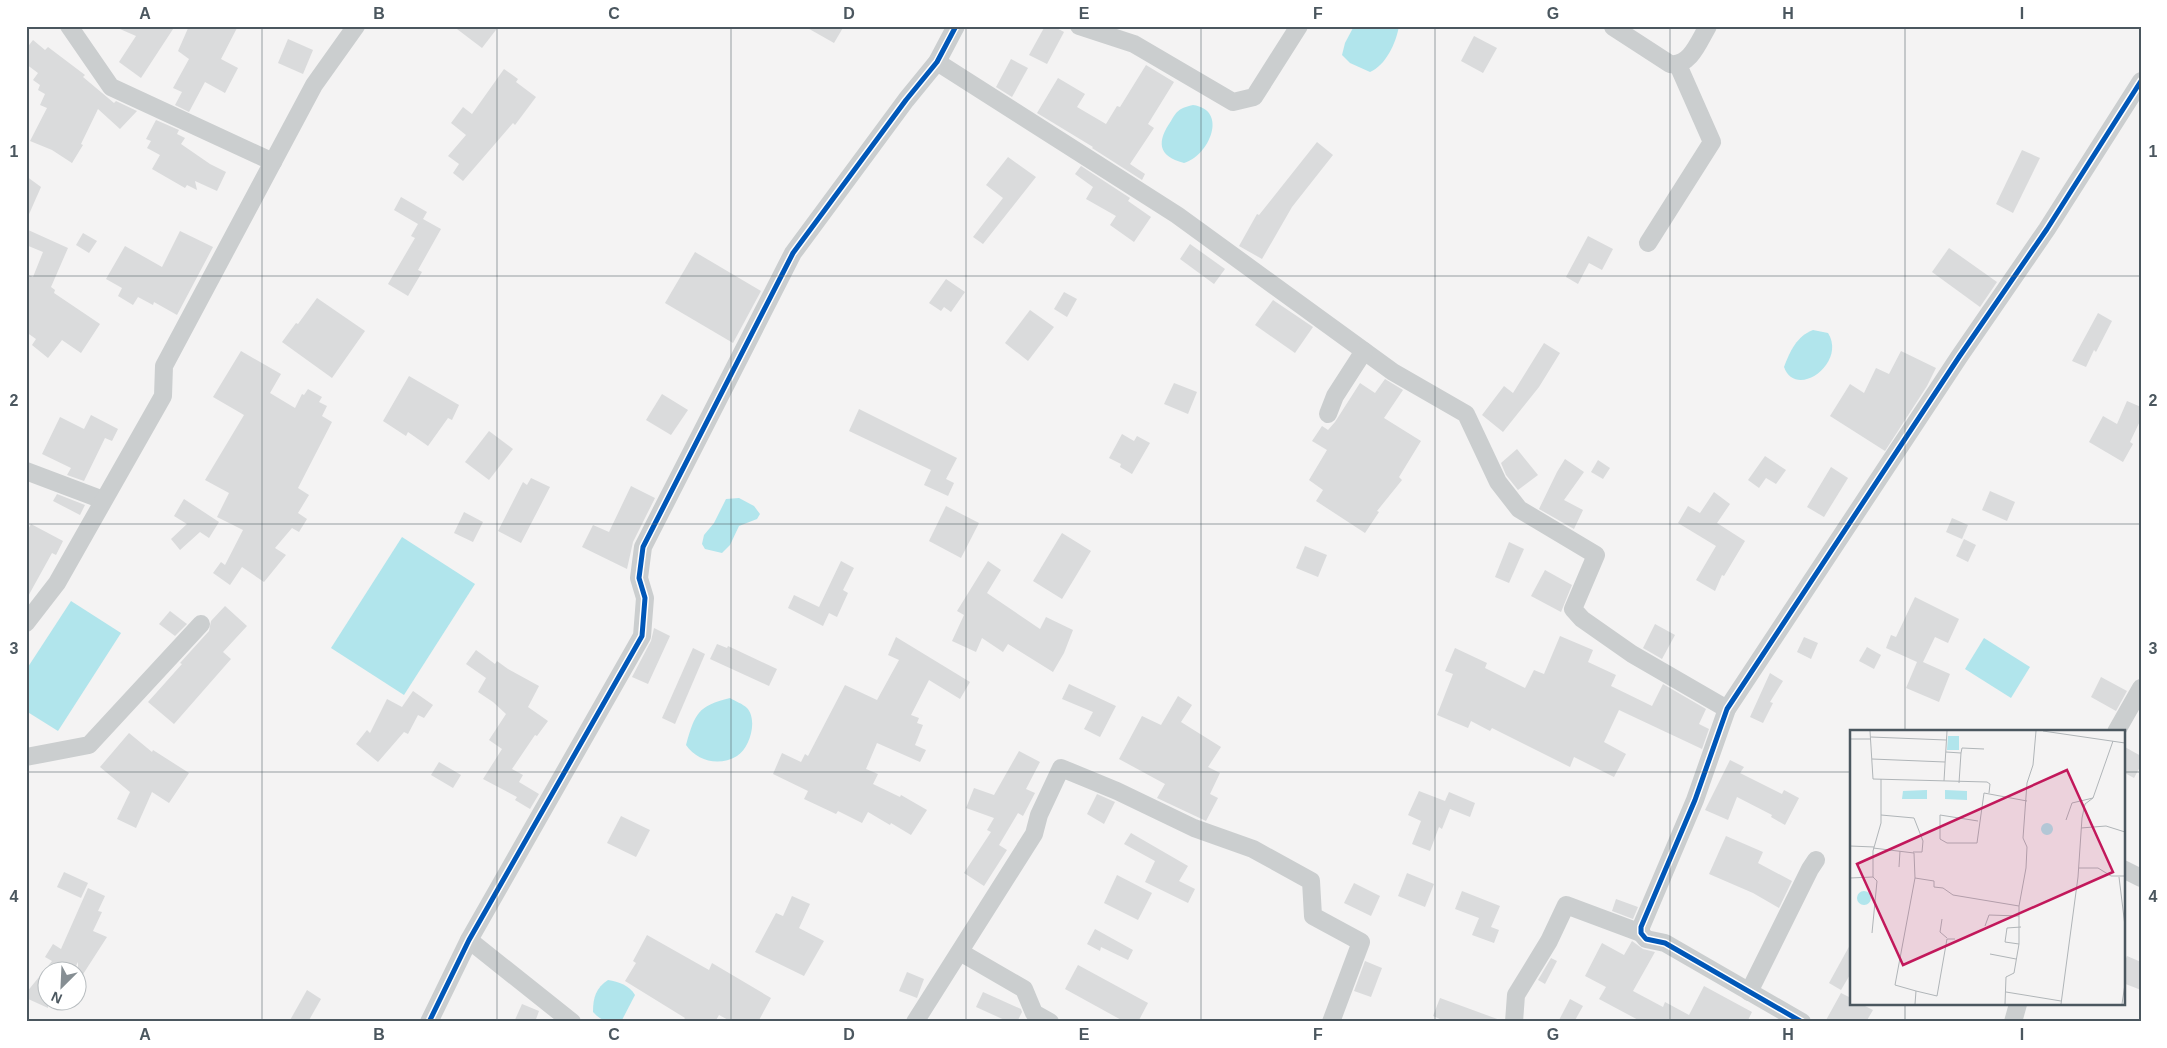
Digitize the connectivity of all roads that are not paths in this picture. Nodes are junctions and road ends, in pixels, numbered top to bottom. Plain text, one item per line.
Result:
1 (69, 26) edge
2 (356, 26) edge
3 (956, 26) edge
4 (1079, 26) edge
5 (1299, 26) edge
6 (1708, 26) edge
7 (1613, 27) edge
8 (937, 62) junction
9 (1678, 65) junction
10 (2141, 81) edge
11 (273, 162) junction
12 (1648, 243) dead end
13 (1364, 351) junction
14 (1328, 414) dead end
15 (26, 470) edge
16 (103, 500) junction
17 (26, 623) edge
18 (201, 624) dead end
19 (2141, 688) edge
20 (1727, 708) junction
21 (2117, 730) edge
22 (26, 757) edge
23 (1816, 860) dead end
24 (2124, 870) edge
25 (2141, 878) edge
26 (1641, 934) junction
27 (469, 940) junction
28 (960, 952) junction
29 (1749, 992) junction
30 (2017, 1006) edge
31 (429, 1022) edge
32 (572, 1022) edge
33 (915, 1022) edge
34 (1050, 1022) edge
35 (1331, 1022) edge
36 (1514, 1022) edge
37 (1802, 1022) edge
38 (2013, 1022) edge

1 - 11 street
2 - 11 street
3 - 8 street
4 - 5 street
6 - 9 street
7 - 9 street
8 - 13 street
8 - 27 street
9 - 12 street
10 - 20 street
11 - 16 street
13 - 14 street
13 - 20 street
15 - 16 street
16 - 17 street
18 - 22 street
19 - 21 street
20 - 26 street
23 - 29 street
24 - 25 street
26 - 29 street
26 - 36 street
27 - 31 street
27 - 32 street
28 - 33 street
28 - 34 street
28 - 35 street
29 - 37 street
30 - 38 street

